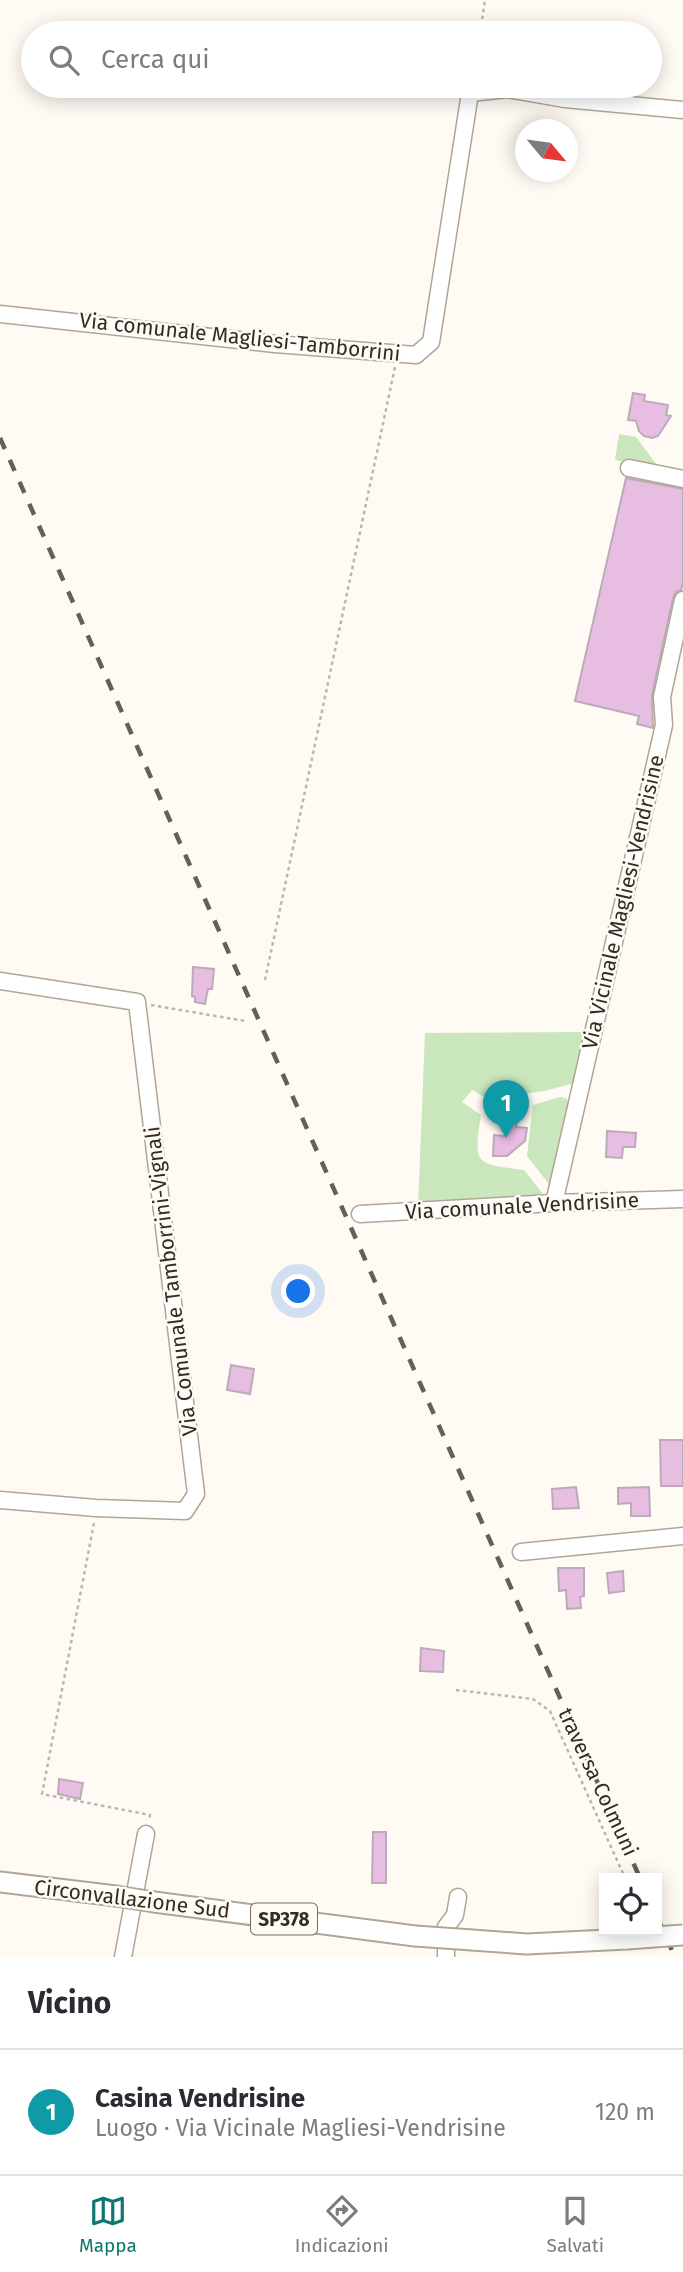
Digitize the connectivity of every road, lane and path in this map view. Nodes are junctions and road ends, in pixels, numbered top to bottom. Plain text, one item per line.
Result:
1 (485, 0) edge
2 (482, 21) edge
3 (469, 98) edge
4 (559, 98) edge
5 (683, 110) edge
6 (0, 314) edge
7 (398, 354) junction
8 (629, 468) dead end
9 (683, 479) edge
10 (683, 600) edge
11 (265, 980) dead end
12 (0, 981) edge
13 (137, 1002) junction
14 (245, 1021) dead end
15 (683, 1199) edge
16 (554, 1203) junction
17 (360, 1214) dead end
18 (0, 1500) edge
19 (96, 1508) junction
20 (683, 1536) edge
21 (521, 1552) dead end
22 (456, 1690) dead end
23 (146, 1834) joint
24 (623, 1873) edge
25 (0, 1882) edge
26 (458, 1897) dead end
27 (683, 1935) edge
28 (123, 1957) edge
29 (446, 1957) edge

1 - 2 path
3 - 7 street, Via comunale Magliesi-Tamborrini
4 - 5 street, Via comunale Magliesi-Tamborrini
6 - 7 street, Via comunale Magliesi-Tamborrini
7 - 11 path
8 - 9 street
10 - 16 street, Via Vicinale Magliesi-Vendrisine
12 - 13 street
13 - 14 path
13 - 19 street, Via Comunale Tamborrini-Vignali
15 - 16 street, Via comunale Vendrisine
16 - 17 street, Via comunale Vendrisine
18 - 19 street, Via Comunale Tamborrini-Vignali
19 - 23 path
20 - 21 street
22 - 24 path, traversa Colmuni
23 - 28 street
25 - 27 main road, Circonvallazione Sud / SP378, bridge
26 - 29 street

